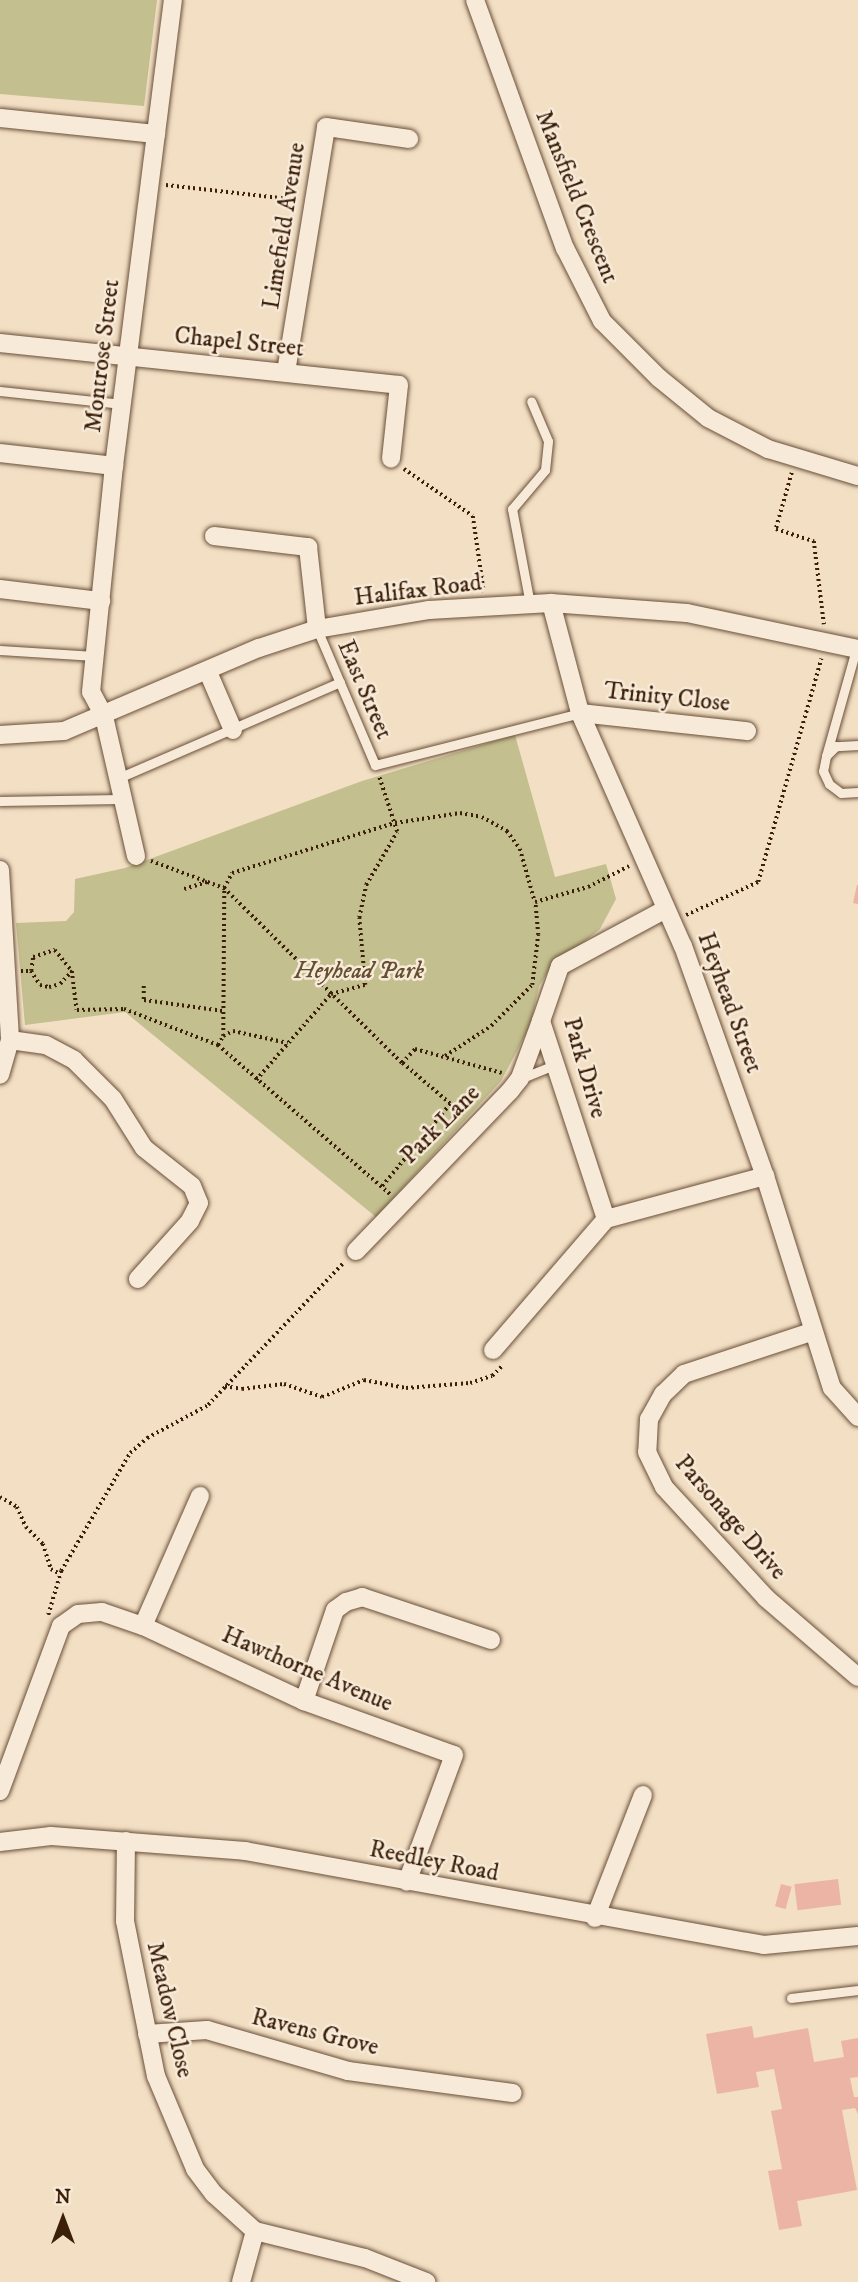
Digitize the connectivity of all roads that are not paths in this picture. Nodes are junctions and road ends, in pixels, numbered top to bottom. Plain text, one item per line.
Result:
1 (173, 0) edge
2 (475, 0) edge
3 (0, 118) edge
4 (156, 134) junction
5 (409, 139) dead end
6 (0, 343) edge
7 (128, 356) junction
8 (286, 372) junction
9 (0, 391) edge
10 (531, 401) dead end
11 (122, 404) junction
12 (0, 453) edge
13 (391, 459) road end
14 (114, 466) junction
15 (858, 476) edge
16 (214, 536) dead end
17 (0, 589) edge
18 (101, 601) junction
19 (551, 603) junction
20 (530, 604) junction
21 (317, 629) junction
22 (857, 649) edge
23 (0, 650) edge
24 (95, 656) junction
25 (208, 672) junction
26 (340, 682) junction
27 (580, 713) junction
28 (104, 716) junction
29 (233, 730) junction
30 (747, 732) dead end
31 (0, 735) edge
32 (858, 745) edge
33 (826, 756) junction
34 (116, 779) junction
35 (858, 792) edge
36 (120, 799) junction
37 (0, 802) edge
38 (136, 856) road end
39 (0, 870) edge
40 (669, 915) junction
41 (3, 998) edge
42 (541, 1021) junction
43 (10, 1040) junction
44 (555, 1066) junction
45 (0, 1075) edge
46 (520, 1078) junction
47 (765, 1176) junction
48 (606, 1220) junction
49 (356, 1251) road end
50 (138, 1279) dead end
51 (811, 1332) junction
52 (493, 1350) road end
53 (858, 1417) edge
54 (200, 1496) dead end
55 (143, 1626) junction
56 (491, 1640) dead end
57 (858, 1678) edge
58 (304, 1701) junction
59 (0, 1791) edge
60 (643, 1795) dead end
61 (0, 1842) edge
62 (126, 1842) junction
63 (407, 1882) junction
64 (595, 1918) junction
65 (858, 1936) edge
66 (858, 1990) edge
67 (791, 1998) dead end
68 (147, 2034) junction
69 (513, 2092) dead end
70 (255, 2231) junction
71 (241, 2282) edge
72 (426, 2282) edge

1 - 4 street, Montrose Street
2 - 15 street, Mansfield Crescent
3 - 4 street
4 - 7 street, Montrose Street
5 - 8 street, Limefield Avenue
6 - 7 street, Chapel Street
7 - 8 street, Chapel Street
7 - 11 street, Montrose Street
8 - 13 street, Chapel Street
9 - 11 lane
10 - 20 lane
11 - 14 street, Montrose Street
12 - 14 street
14 - 18 street, Montrose Street
16 - 21 street
17 - 18 street
18 - 24 street, Montrose Street
19 - 20 street, Halifax Road
19 - 22 street, Halifax Road
19 - 27 street, Heyhead Street
20 - 21 street, Halifax Road
21 - 25 street, Halifax Road
21 - 26 lane, East Street
22 - 33 lane
23 - 24 lane
24 - 28 street, Montrose Street
25 - 28 street, Halifax Road
25 - 29 street
26 - 27 lane, East Street
26 - 29 lane
27 - 30 street, Trinity Close
27 - 40 street, Heyhead Street
28 - 31 street, Halifax Road
28 - 34 street, Montrose Street
29 - 34 lane
32 - 33 lane
33 - 35 lane
34 - 36 street, Montrose Street
36 - 37 lane
36 - 38 street, Montrose Street
39 - 41 street
40 - 42 street, Park Drive
40 - 47 street, Heyhead Street
41 - 43 street
42 - 44 street, Park Drive
42 - 46 street, Park Lane
43 - 45 street
43 - 50 street
44 - 46 lane
44 - 48 street, Park Drive
46 - 49 street, Park Lane
47 - 48 street
47 - 51 street, Heyhead Street
48 - 52 street
51 - 53 street, Heyhead Street
51 - 57 street, Parsonage Drive
54 - 55 street
55 - 58 street, Hawthorne Avenue
55 - 59 street, Hawthorne Avenue
56 - 58 street
58 - 63 street, Hawthorne Avenue
60 - 64 street
61 - 62 street, Reedley Road
62 - 63 street, Reedley Road
62 - 68 street, Meadow Close
63 - 64 street, Reedley Road
64 - 65 street, Reedley Road
66 - 67 lane
68 - 69 street, Ravens Grove
68 - 70 street, Meadow Close
70 - 71 street
70 - 72 street, Meadow Close

